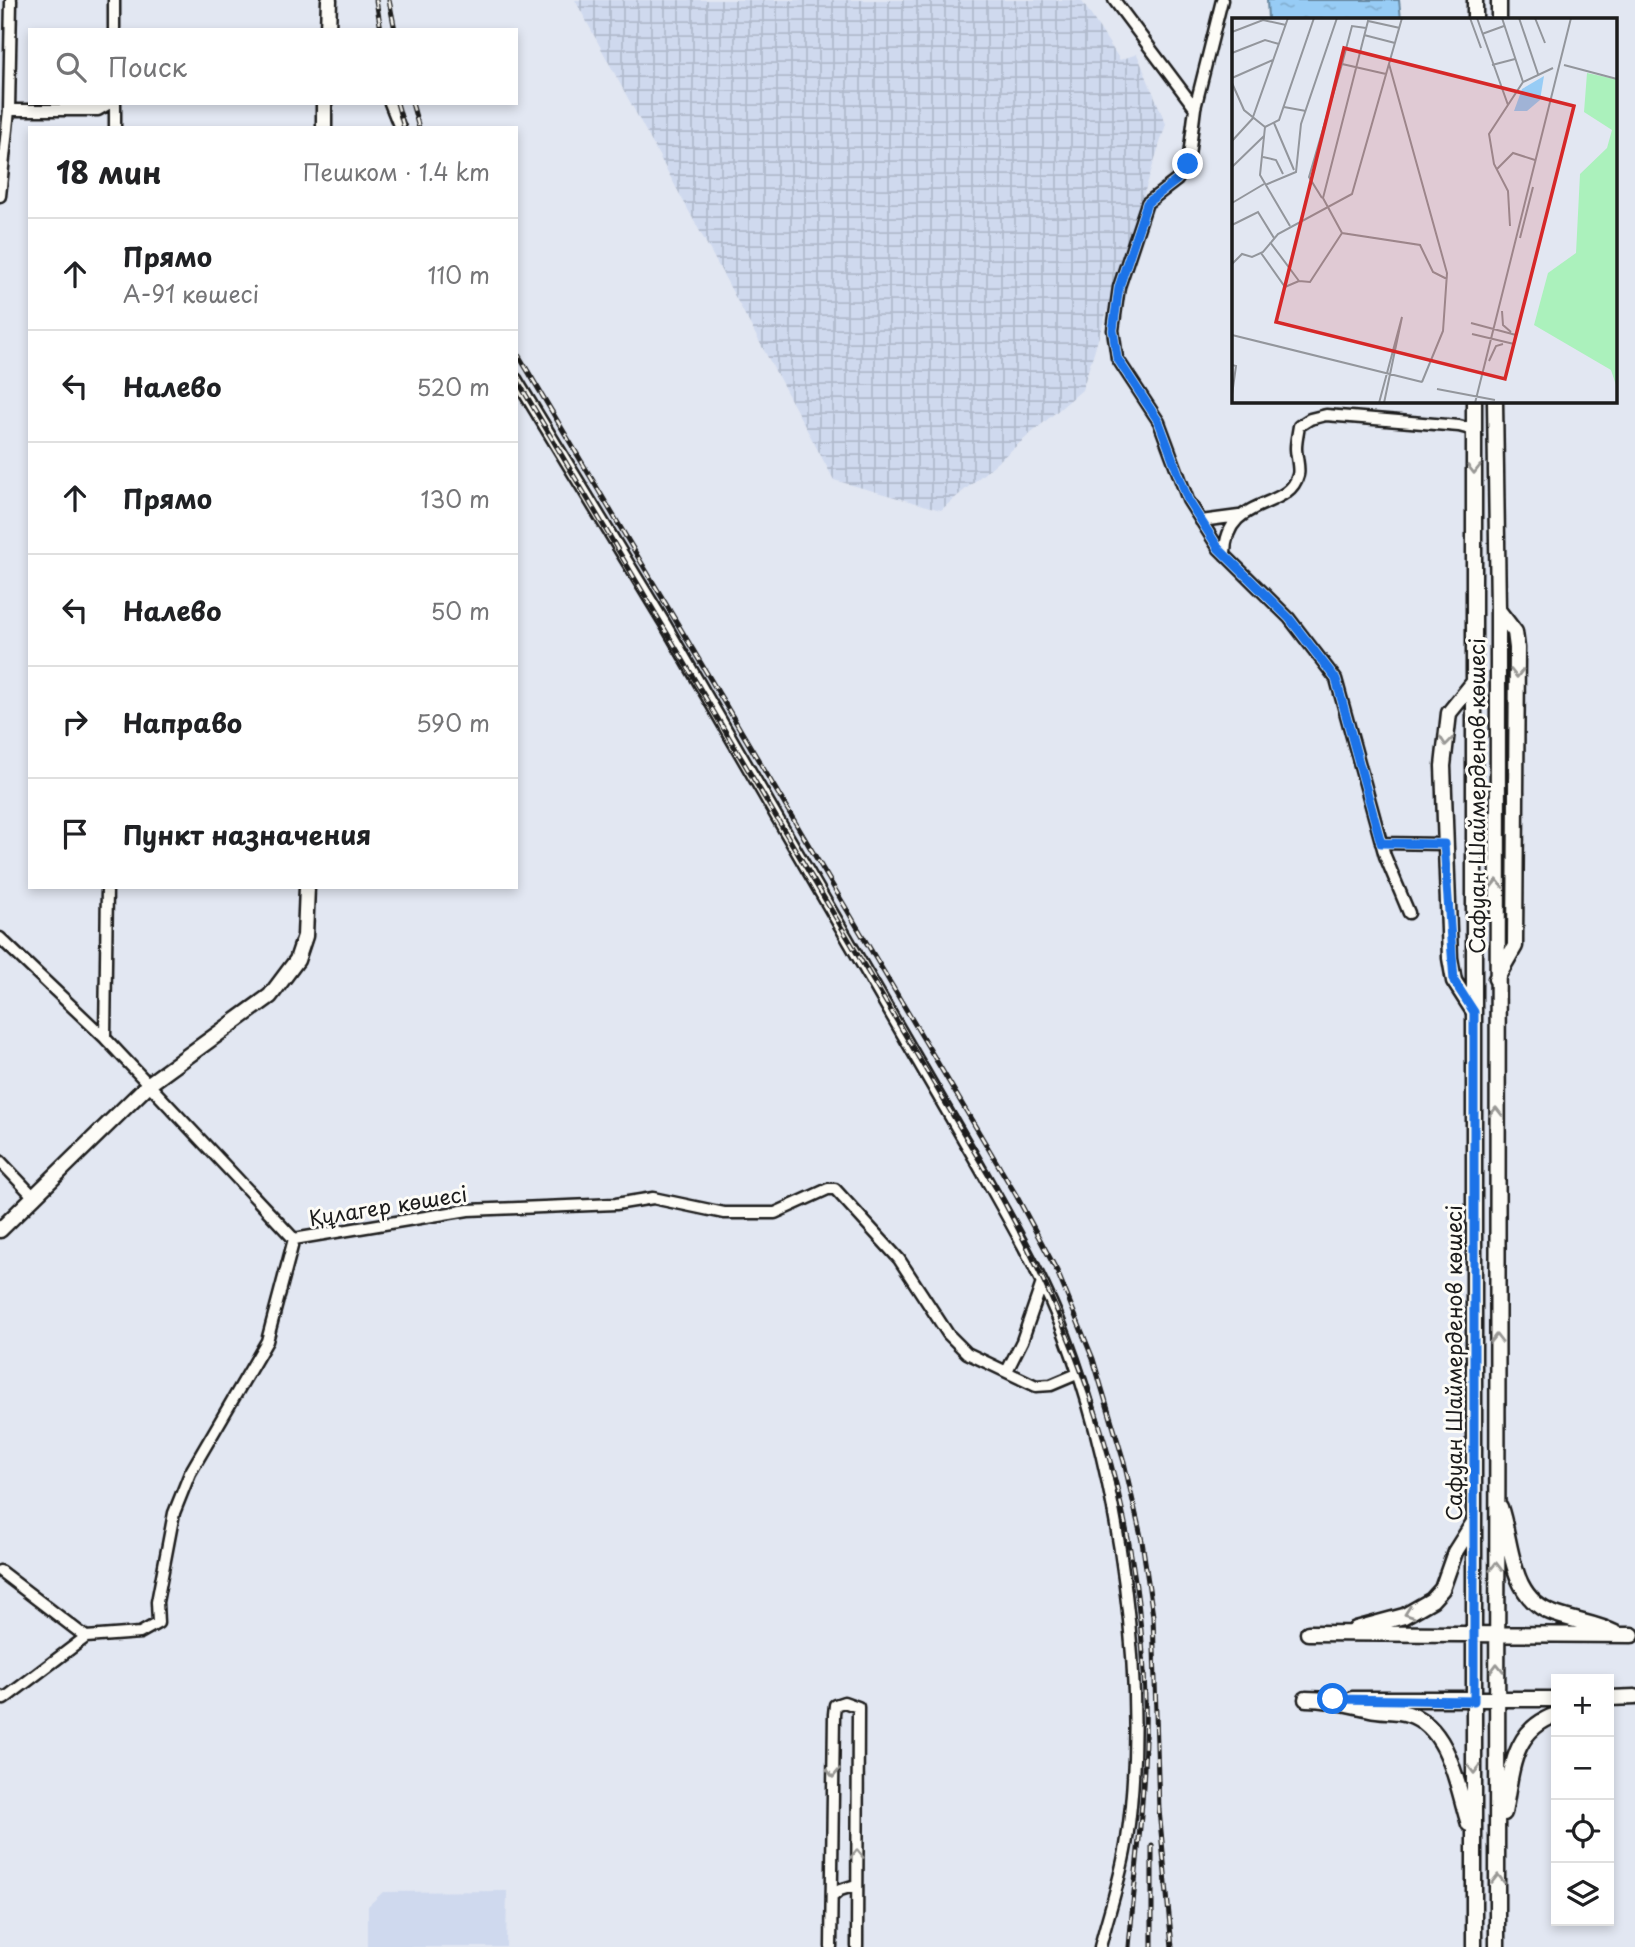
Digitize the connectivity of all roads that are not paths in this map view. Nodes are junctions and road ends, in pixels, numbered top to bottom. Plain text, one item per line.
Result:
1 (11, 0) edge
2 (114, 0) edge
3 (329, 0) edge
4 (1114, 0) edge
5 (1222, 0) edge
6 (1475, 0) edge
7 (1499, 0) edge
8 (1475, 18) edge
9 (1499, 18) edge
10 (114, 28) edge
11 (328, 28) edge
12 (5, 98) edge
13 (109, 105) edge
14 (113, 105) edge
15 (324, 105) edge
16 (391, 105) edge
17 (1195, 108) junction
18 (9, 110) junction
19 (115, 126) edge
20 (324, 126) edge
21 (399, 126) edge
22 (0, 196) edge
23 (518, 382) edge
24 (1474, 402) edge
25 (1495, 402) edge
26 (1474, 430) junction
27 (1240, 516) junction
28 (1200, 522) junction
29 (1225, 556) junction
30 (1474, 682) junction
31 (1381, 843) junction
32 (1444, 844) junction
33 (107, 889) edge
34 (307, 889) edge
35 (1409, 913) dead end
36 (0, 938) edge
37 (1474, 1012) junction
38 (106, 1038) junction
39 (149, 1084) junction
40 (0, 1161) edge
41 (35, 1198) junction
42 (0, 1230) edge
43 (294, 1240) junction
44 (1042, 1283) junction
45 (1007, 1371) junction
46 (1077, 1374) junction
47 (1496, 1494) junction
48 (1474, 1522) junction
49 (0, 1571) edge
50 (1308, 1633) dead end
51 (1345, 1633) junction
52 (1473, 1635) junction
53 (1497, 1635) junction
54 (86, 1637) junction
55 (0, 1696) edge
56 (1306, 1699) dead end
57 (1333, 1699) junction
58 (1551, 1699) edge
59 (1474, 1701) junction
60 (1498, 1701) junction
61 (1551, 1718) edge
62 (1474, 1838) junction
63 (1498, 1853) junction
64 (856, 1885) junction
65 (832, 1897) junction
66 (831, 1947) edge
67 (857, 1947) edge
68 (1100, 1947) edge
69 (1474, 1947) edge
70 (1497, 1947) edge

1 - 12 street
2 - 10 street
3 - 11 main road
4 - 17 street
5 - 17 street
6 - 8 main road
7 - 9 main road
12 - 18 street
13 - 18 street
14 - 19 street
15 - 20 main road
16 - 21 street
17 - 28 street
18 - 22 street
23 - 44 street
24 - 26 main road, Сафуан Шаймерденов көшесі
47 -> 25 main road, Сафуан Шаймерденов көшесі
26 - 27 street
26 -> 30 main road, Сафуан Шаймерденов көшесі
27 - 28 street
27 - 29 street
28 - 29 street
29 - 31 street
30 -> 32 main road
30 - 37 main road, Сафуан Шаймерденов көшесі
31 - 32 street
31 - 35 street
32 - 37 main road
33 - 38 street
34 - 39 main road
36 - 38 street, Құлагер көшесі
37 - 48 main road, Сафуан Шаймерденов көшесі
38 - 39 street, Құлагер көшесі
39 - 41 main road
39 - 43 street, Құлагер көшесі
40 - 41 street
41 - 42 main road
43 - 45 street, Құлагер көшесі
43 - 54 street
44 - 45 street
44 - 46 street
45 - 46 street
46 - 68 street
53 -> 47 main road, Сафуан Шаймерденов көшесі
47 - 53 main road
48 -> 51 main road
48 - 52 main road, Сафуан Шаймерденов көшесі
49 - 54 street
50 - 51 main road
51 - 52 main road
52 - 53 main road
52 - 59 main road, Сафуан Шаймерденов көшесі
60 -> 53 main road, Сафуан Шаймерденов көшесі
54 - 55 street
56 - 57 main road
57 - 59 main road
57 - 62 main road
58 - 60 main road
59 - 60 main road
59 -> 62 main road, Сафуан Шаймерденов көшесі
60 - 63 main road, Сафуан Шаймерденов көшесі
61 - 63 main road
62 - 69 main road, Сафуан Шаймерденов көшесі
70 -> 63 main road, Сафуан Шаймерденов көшесі
64 - 65 street
64 -> 65 street
64 - 67 street
65 - 66 street

